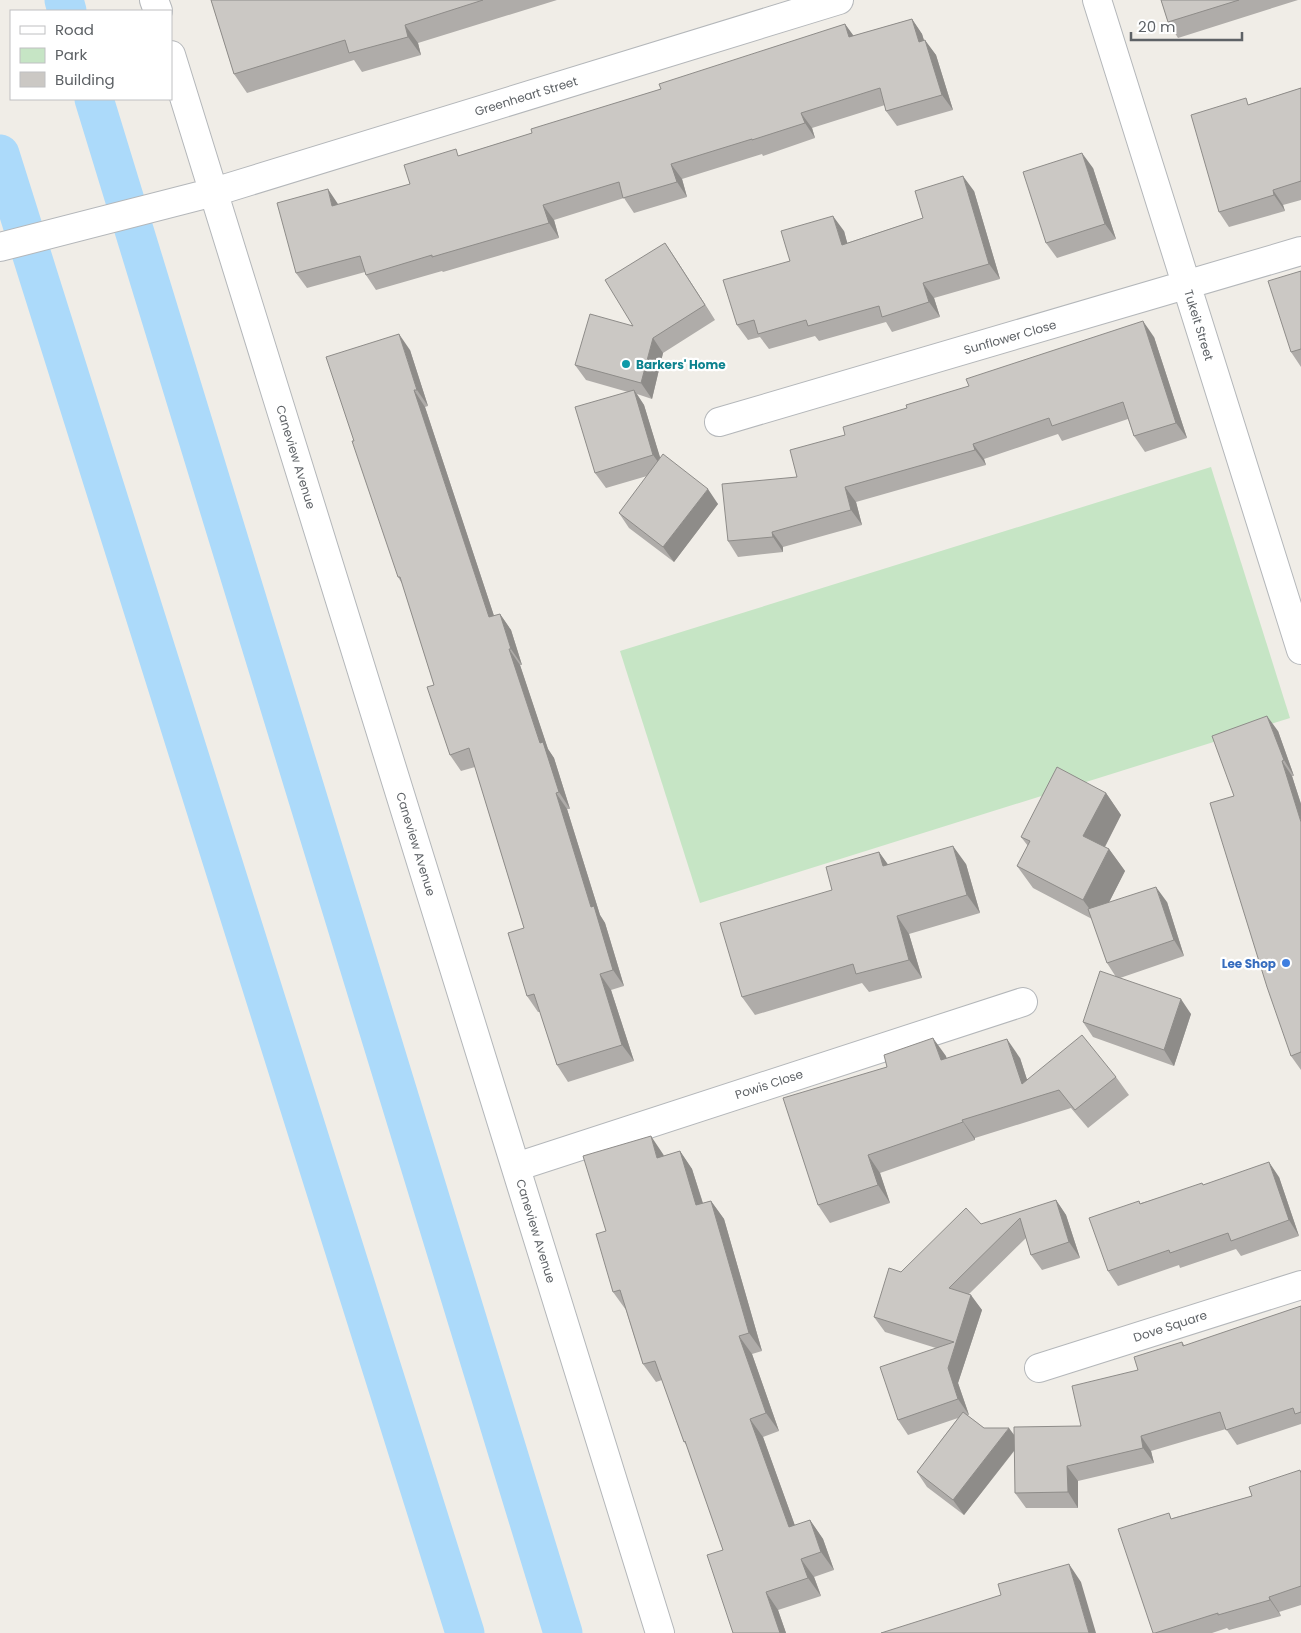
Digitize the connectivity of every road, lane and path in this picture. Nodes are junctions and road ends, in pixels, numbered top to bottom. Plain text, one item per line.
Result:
1 (839, 0) edge
2 (1097, 0) edge
3 (172, 58) edge
4 (214, 192) junction
5 (4, 246) edge
6 (1301, 251) edge
7 (1186, 284) junction
8 (719, 422) dead end
9 (1301, 650) edge
10 (1023, 1002) dead end
11 (516, 1167) junction
12 (1301, 1285) edge
13 (1039, 1368) dead end
14 (660, 1633) edge

1 - 4 street, Greenheart Street
2 - 7 street, Tukeit Street
3 - 4 street, Caneview Avenue
4 - 5 street, Greenheart Street
4 - 11 street, Caneview Avenue
6 - 7 street, Sunflower Close
7 - 8 street, Sunflower Close
7 - 9 street, Tukeit Street
10 - 11 street, Powis Close
11 - 14 street, Caneview Avenue
12 - 13 street, Dove Square

